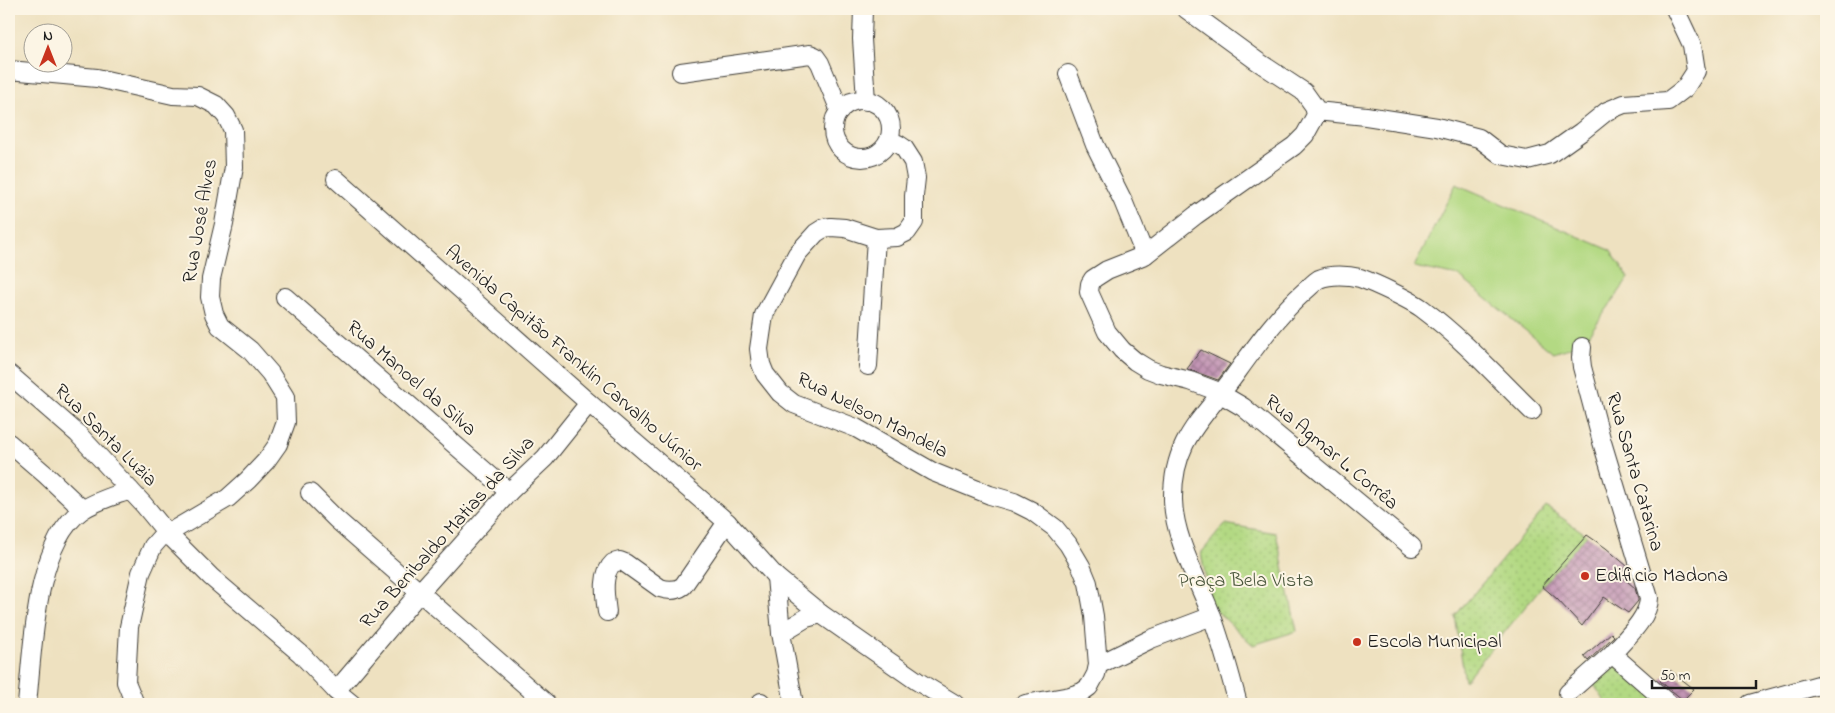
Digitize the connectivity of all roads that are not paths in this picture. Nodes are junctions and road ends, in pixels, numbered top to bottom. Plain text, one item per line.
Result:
1 (863, 9) edge
2 (1186, 9) edge
3 (1675, 9) edge
4 (681, 72) dead end
5 (11, 73) edge
6 (1068, 74) dead end
7 (866, 101) junction
8 (840, 111) junction
9 (1316, 111) junction
10 (889, 141) junction
11 (336, 179) dead end
12 (876, 238) junction
13 (1145, 255) junction
14 (285, 297) dead end
15 (1582, 347) dead end
16 (868, 366) dead end
17 (9, 374) edge
18 (1221, 394) junction
19 (589, 403) junction
20 (1532, 411) dead end
21 (9, 443) edge
22 (130, 490) junction
23 (509, 492) junction
24 (310, 493) dead end
25 (82, 510) junction
26 (728, 522) junction
27 (167, 533) junction
28 (1412, 547) dead end
29 (776, 577) junction
30 (420, 592) junction
31 (607, 612) dead end
32 (821, 614) junction
33 (1212, 616) junction
34 (781, 633) junction
35 (1612, 654) junction
36 (1097, 662) junction
37 (1826, 686) edge
38 (336, 691) junction
39 (1568, 693) dead end
40 (27, 704) edge
41 (135, 704) edge
42 (352, 704) edge
43 (547, 704) edge
44 (794, 704) edge
45 (955, 704) edge
46 (1025, 704) edge
47 (1238, 704) edge
48 (1669, 704) edge
49 (1750, 704) edge

1 - 7 street
2 - 9 street
3 - 9 street
4 - 8 street
5 - 27 street, Rua José Alves
6 - 13 street
7 - 8 street
7 - 10 street
8 - 10 street
9 - 13 street
10 - 12 street, Rua Nelson Mandela
11 - 19 street, Avenida Capitão Franklin Carvalho Júnior
12 - 16 street
12 - 36 street, Rua Nelson Mandela
13 - 18 street, Rua Agmar L. Corrêa
14 - 23 street, Rua Manoel da Silva
15 - 35 street, Rua Santa Catarina
17 - 22 street, Rua Santa Luzia
18 - 20 street
18 - 28 street, Rua Agmar L. Corrêa
18 - 33 street
19 - 23 street, Rua Benibaldo Matias da Silva
19 - 26 street, Avenida Capitão Franklin Carvalho Júnior
21 - 25 street
22 - 25 street
22 - 27 street, Rua Santa Luzia
23 - 30 street, Rua Benibaldo Matias da Silva
24 - 30 street
25 - 40 street
26 - 29 street, Avenida Capitão Franklin Carvalho Júnior
26 - 31 street
27 - 38 street, Rua Santa Luzia
27 - 41 street, Rua José Alves
29 - 32 street, Avenida Capitão Franklin Carvalho Júnior
29 - 34 street
30 - 38 street, Rua Benibaldo Matias da Silva
30 - 43 street
32 - 34 street
32 - 45 street, Avenida Capitão Franklin Carvalho Júnior
33 - 36 street
33 - 47 street
34 - 44 street
35 - 39 street, Rua Santa Catarina
35 - 48 street
36 - 46 street
37 - 49 street
38 - 42 street, Rua Santa Luzia

